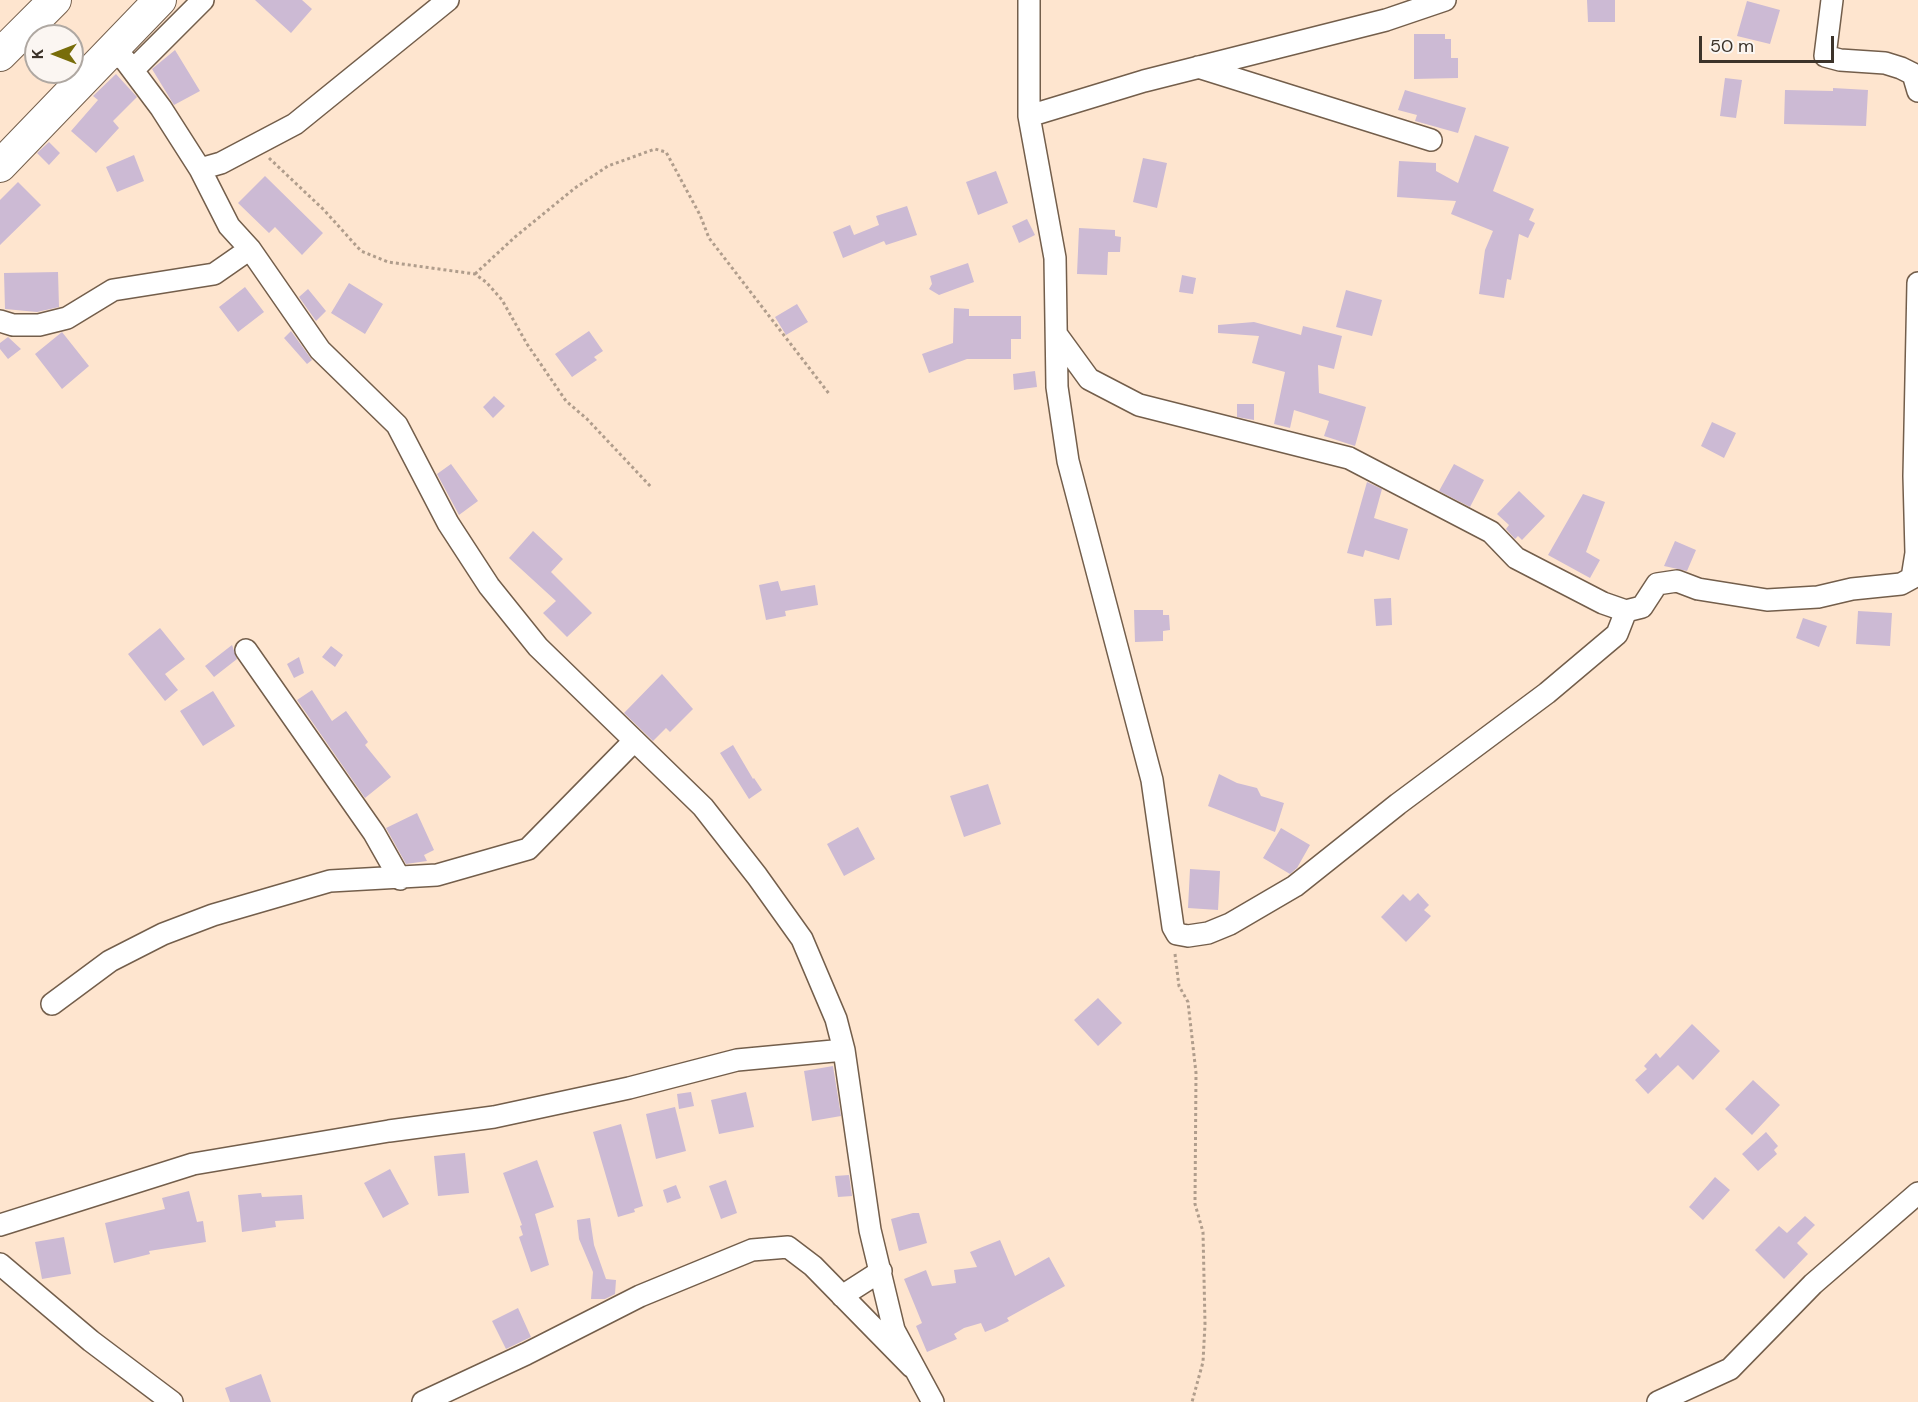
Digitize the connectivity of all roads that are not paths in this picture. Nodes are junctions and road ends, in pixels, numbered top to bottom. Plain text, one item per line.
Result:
1 (160, 0) edge
2 (202, 0) edge
3 (448, 0) edge
4 (1029, 0) edge
5 (1445, 0) edge
6 (1832, 0) edge
7 (40, 4) edge
8 (0, 55) edge
9 (122, 61) junction
10 (1198, 67) junction
11 (1918, 91) edge
12 (1029, 117) junction
13 (1431, 140) dead end
14 (0, 166) edge
15 (200, 169) junction
16 (250, 249) junction
17 (1918, 283) edge
18 (0, 321) edge
19 (1057, 335) junction
20 (1626, 611) junction
21 (246, 650) dead end
22 (634, 741) junction
23 (400, 879) junction
24 (52, 1004) dead end
25 (844, 1050) junction
26 (1918, 1193) edge
27 (0, 1225) edge
28 (0, 1264) edge
29 (881, 1271) junction
30 (842, 1296) junction
31 (912, 1367) junction
32 (172, 1402) edge
33 (423, 1402) edge
34 (933, 1402) edge
35 (1658, 1402) edge

1 - 9 highway
2 - 9 street
3 - 15 street
4 - 12 street
5 - 10 street
6 - 11 street
7 - 8 highway
9 - 14 highway
9 - 15 street
10 - 12 street
10 - 13 street
12 - 19 street
15 - 16 street
16 - 18 street
16 - 22 street
17 - 20 street
19 - 20 street
19 - 20 street
21 - 23 street
22 - 23 street
22 - 25 street
23 - 24 street
25 - 27 street
25 - 29 street
26 - 35 street
28 - 32 street
29 - 30 street
29 - 31 street
30 - 31 street
30 - 33 street
31 - 34 street

